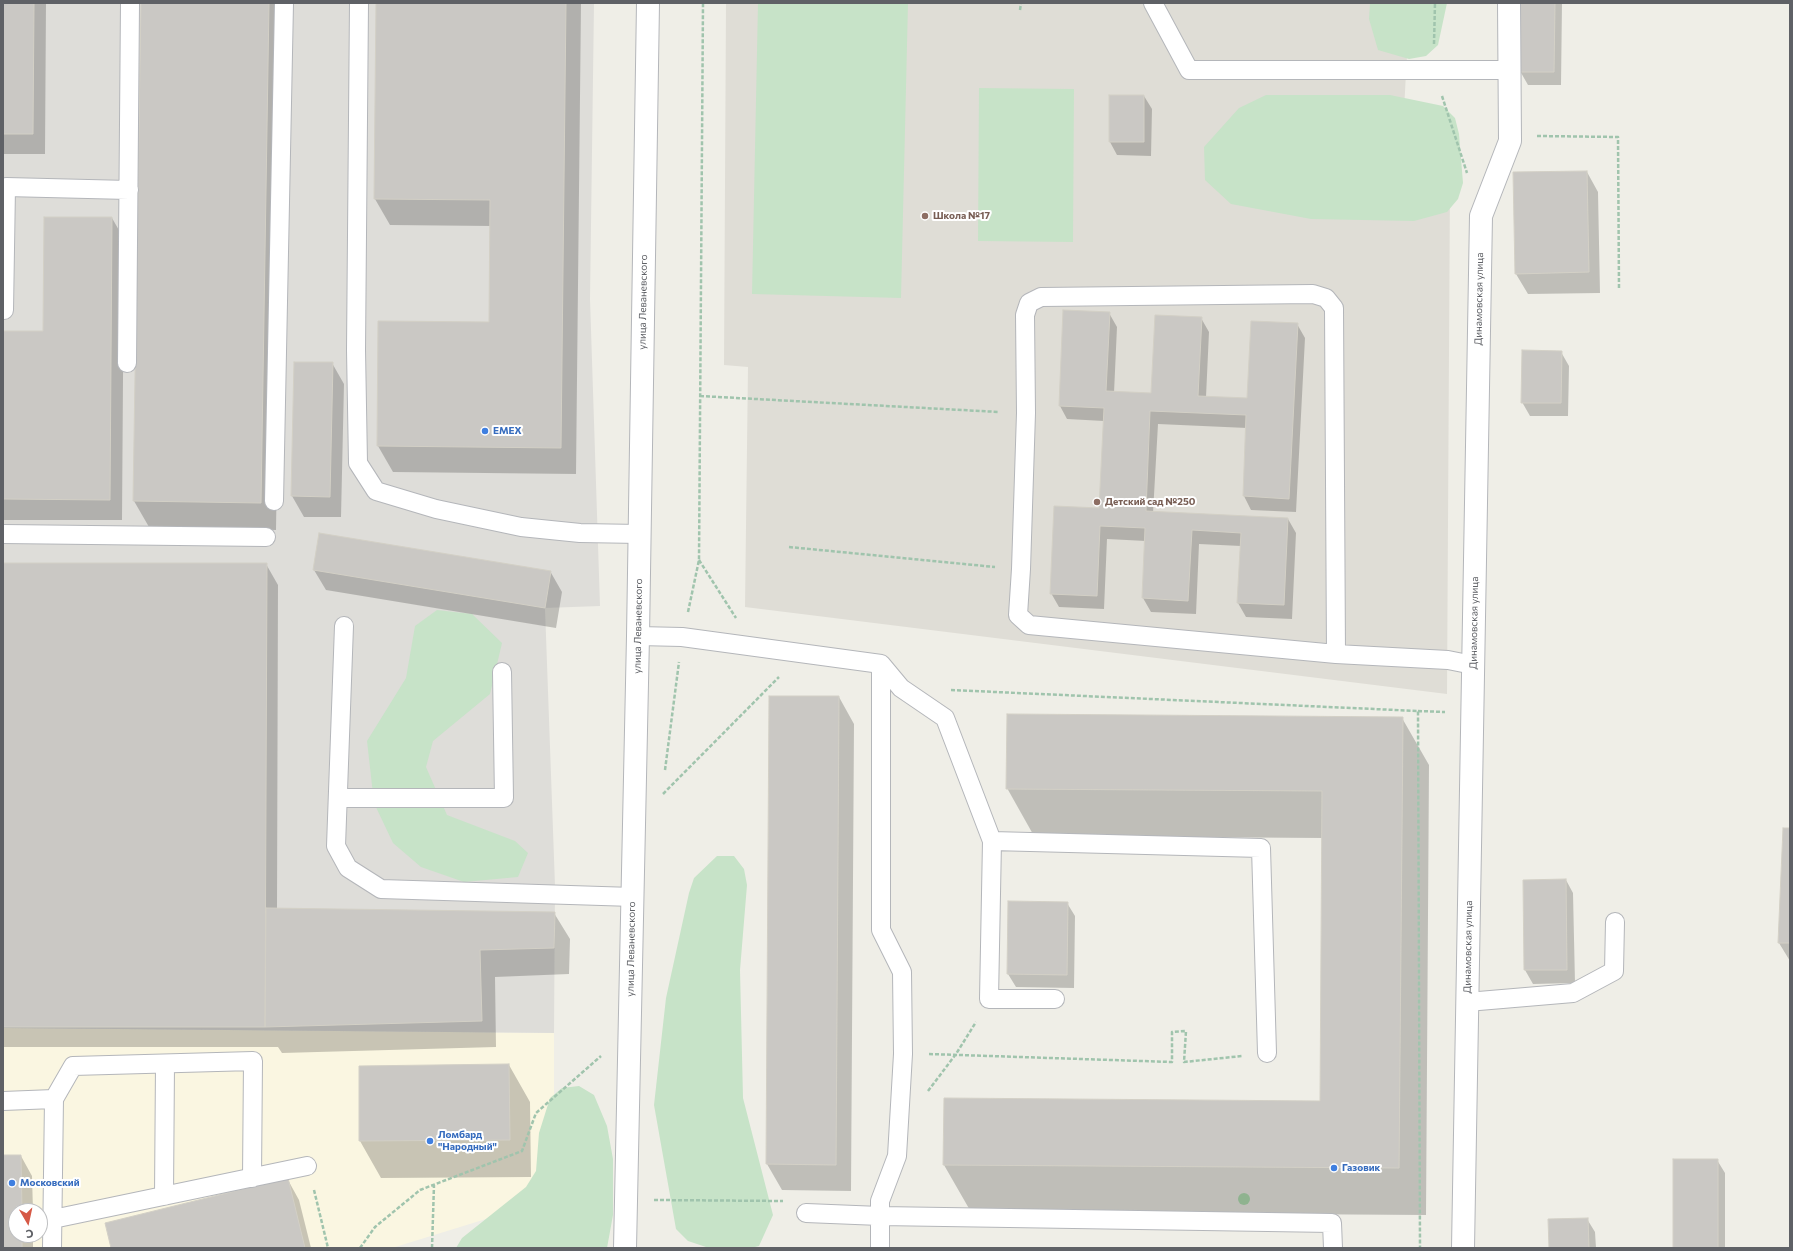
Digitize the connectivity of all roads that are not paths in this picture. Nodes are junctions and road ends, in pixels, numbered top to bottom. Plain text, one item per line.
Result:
1 (130, 3) edge
2 (284, 3) edge
3 (359, 3) edge
4 (648, 3) edge
5 (1153, 3) edge
6 (1509, 3) edge
7 (1509, 70) junction
8 (129, 190) junction
9 (4, 310) dead end
10 (127, 363) dead end
11 (274, 501) dead end
12 (3, 534) edge
13 (640, 534) junction
14 (266, 537) dead end
15 (344, 626) dead end
16 (638, 636) junction
17 (1336, 654) junction
18 (881, 664) junction
19 (1473, 665) junction
20 (502, 672) dead end
21 (338, 798) junction
22 (992, 841) junction
23 (632, 897) junction
24 (1615, 922) dead end
25 (1055, 999) dead end
26 (1467, 1002) junction
27 (1267, 1053) road end
28 (164, 1064) junction
29 (54, 1099) junction
30 (3, 1101) edge
31 (307, 1166) road end
32 (252, 1178) junction
33 (164, 1196) junction
34 (806, 1213) dead end
35 (880, 1216) junction
36 (52, 1219) junction
37 (52, 1248) edge
38 (625, 1248) edge
39 (880, 1248) edge
40 (1333, 1248) edge
41 (1463, 1248) edge

1 - 8 lane
2 - 11 lane
3 - 13 lane
4 - 13 street, улица Леваневского
5 - 7 lane
6 - 7 street, Динамовская улица
7 - 19 street, Динамовская улица
8 - 9 lane
8 - 10 lane
12 - 14 lane
13 - 16 street, улица Леваневского
15 - 21 lane
16 - 18 lane
16 - 23 street, улица Леваневского
17 - 17 lane
17 - 19 lane
18 - 22 lane
18 - 35 lane
19 - 26 street, Динамовская улица
20 - 21 lane
21 - 23 lane
22 - 25 lane
22 - 27 lane
23 - 38 street, улица Леваневского
24 - 26 lane
26 - 41 street, Динамовская улица
28 - 29 lane
28 - 32 lane
28 - 33 lane
29 - 30 lane
29 - 36 lane
31 - 32 lane
32 - 33 lane
33 - 36 lane
34 - 35 lane
35 - 39 lane
35 - 40 lane
36 - 37 lane

